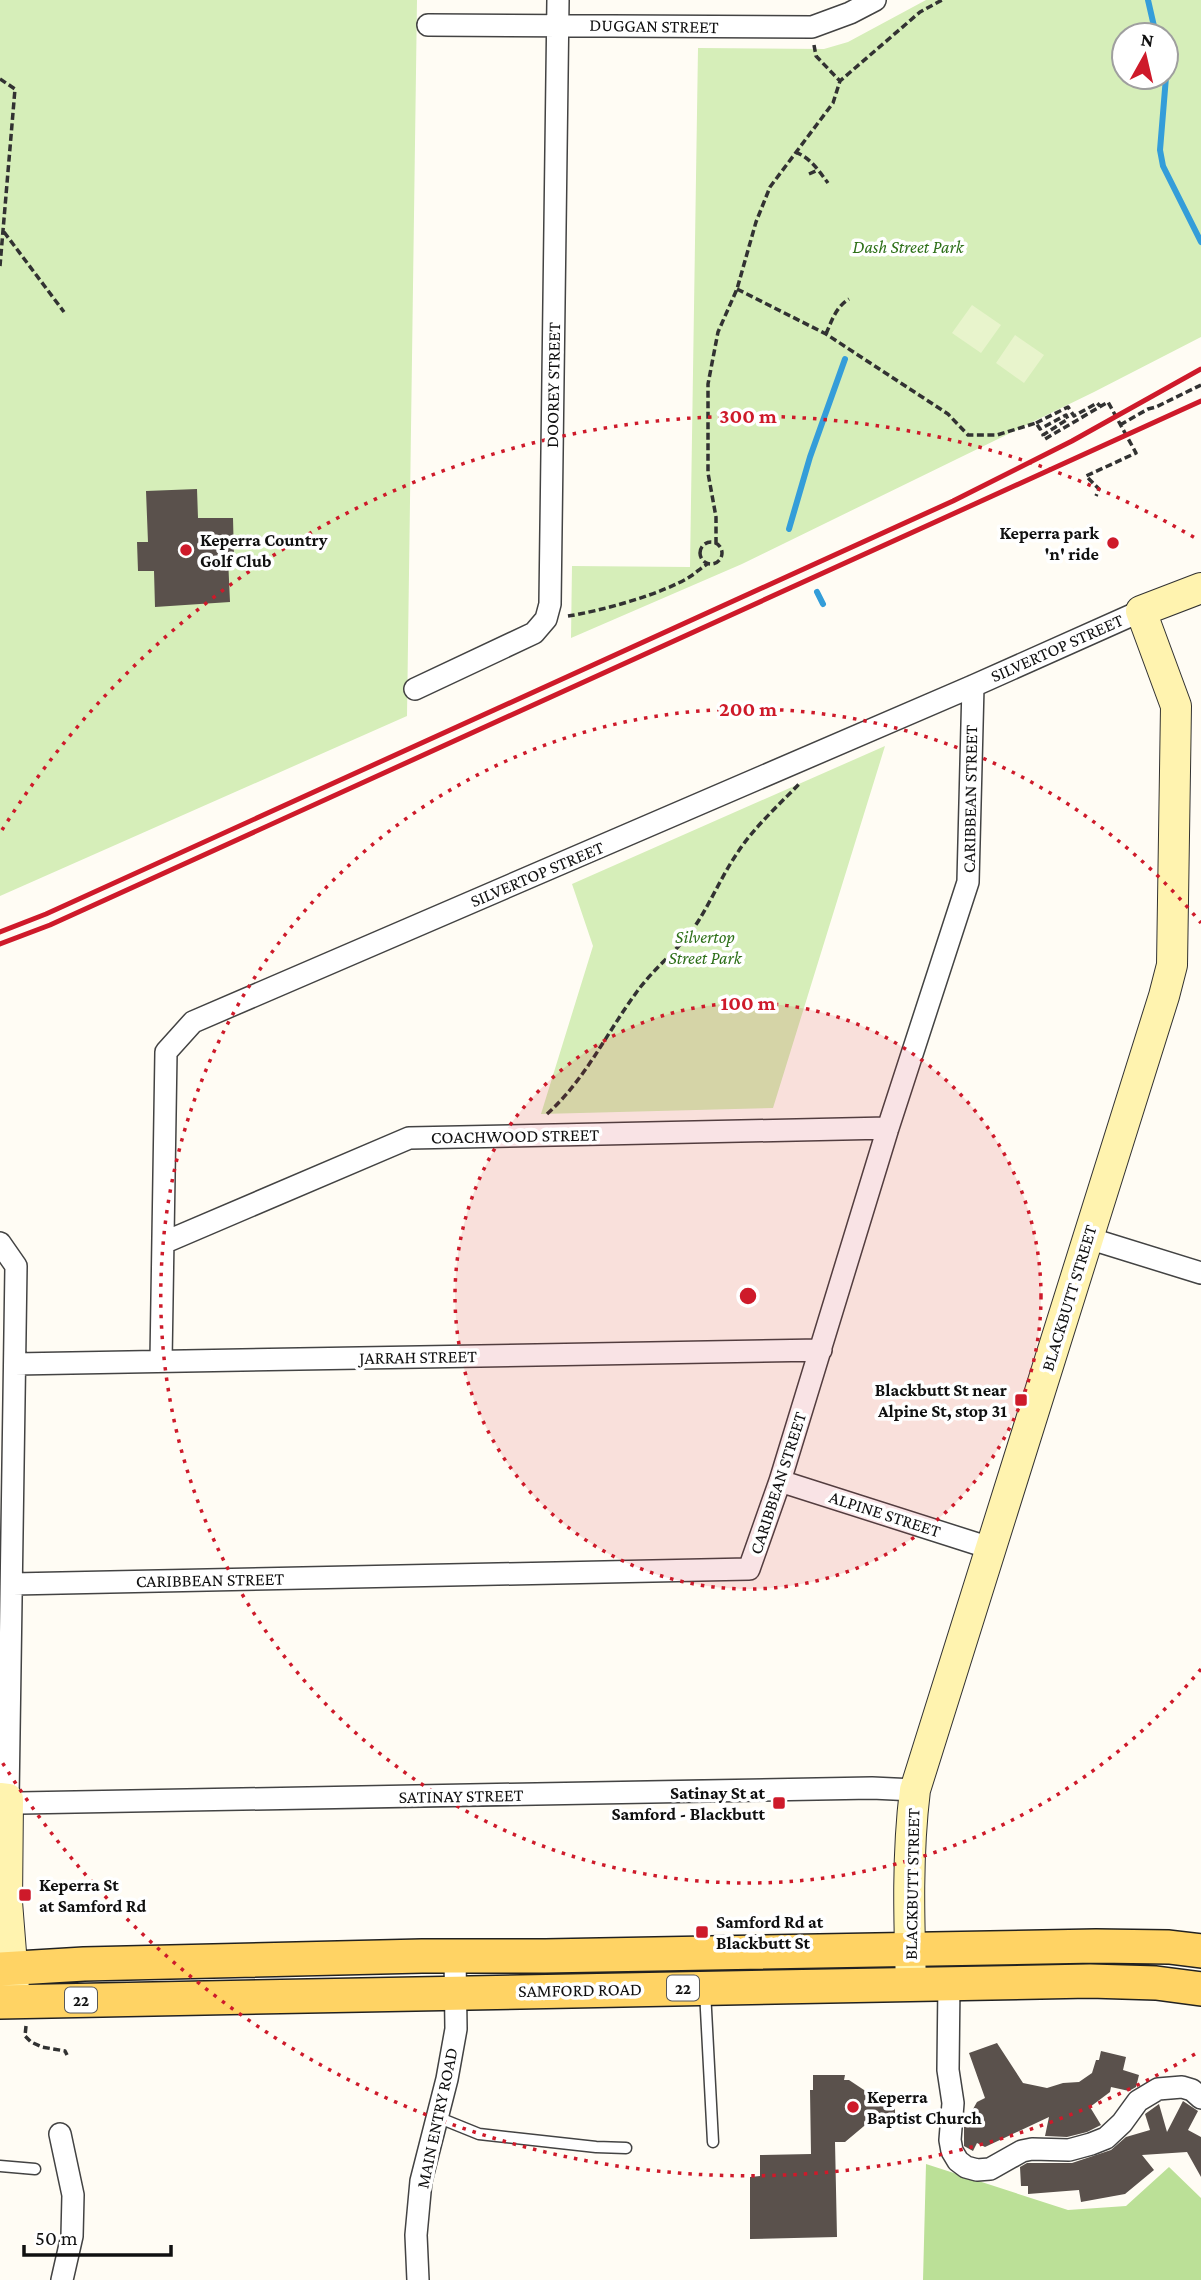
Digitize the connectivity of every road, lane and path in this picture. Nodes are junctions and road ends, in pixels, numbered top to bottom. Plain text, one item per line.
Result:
1 (558, 0) edge
2 (874, 0) edge
3 (942, 0) edge
4 (848, 6) edge
5 (428, 24) dead end
6 (558, 25) junction
7 (814, 39) dead end
8 (0, 79) edge
9 (840, 81) junction
10 (795, 152) junction
11 (818, 170) junction
12 (809, 174) dead end
13 (828, 183) dead end
14 (2, 230) junction
15 (0, 266) edge
16 (737, 289) junction
17 (849, 299) dead end
18 (64, 312) dead end
19 (826, 334) junction
20 (1201, 385) edge
21 (1100, 407) junction
22 (1036, 423) junction
23 (1120, 425) junction
24 (1096, 496) dead end
25 (716, 544) junction
26 (709, 563) junction
27 (1201, 588) edge
28 (1141, 611) junction
29 (546, 619) junction
30 (973, 685) junction
31 (415, 690) dead end
32 (805, 778) dead end
33 (888, 1128) junction
34 (536, 1134) junction
35 (1088, 1238) junction
36 (0, 1243) edge
37 (163, 1243) junction
38 (1201, 1273) edge
39 (821, 1350) junction
40 (161, 1361) junction
41 (15, 1364) junction
42 (780, 1481) junction
43 (990, 1548) junction
44 (13, 1584) junction
45 (915, 1790) junction
46 (4, 1799) edge
47 (910, 1949) junction
48 (1201, 1951) edge
49 (455, 1956) junction
50 (6, 1969) edge
51 (949, 1983) junction
52 (911, 1984) junction
53 (705, 1988) junction
54 (1201, 1989) edge
55 (456, 1992) junction
56 (13, 2009) edge
57 (67, 2055) dead end
58 (1201, 2098) edge
59 (437, 2117) junction
60 (60, 2134) dead end
61 (713, 2142) dead end
62 (626, 2148) dead end
63 (0, 2166) edge
64 (35, 2169) dead end
65 (62, 2280) edge
66 (418, 2280) edge

1 - 6 street, DOOREY STREET
2 - 4 street, DUGGAN STREET
3 - 9 path
4 - 6 street, DUGGAN STREET
5 - 6 street, DUGGAN STREET
6 - 29 street, DOOREY STREET
7 - 9 path
8 - 14 path
9 - 10 path
10 - 11 path
10 - 16 path
11 - 12 path
11 - 13 path
14 - 15 path
14 - 18 path
16 - 19 path
16 - 25 path
17 - 19 path
19 - 22 path
20 - 23 path
21 - 22 path
21 - 22 path
21 - 23 path
23 - 24 path
25 - 26 path
25 - 26 path
26 - 29 path
27 - 28 street, SILVERTOP STREET
28 - 30 street, SILVERTOP STREET
28 - 35 street, BLACKBUTT STREET
29 - 31 street
30 - 33 street, CARIBBEAN STREET
30 - 37 street, SILVERTOP STREET
32 - 34 path
33 - 34 street, COACHWOOD STREET
33 - 39 street, CARIBBEAN STREET
34 - 37 street, COACHWOOD STREET
35 - 38 street
35 - 43 street, BLACKBUTT STREET
36 - 41 street
37 - 40 street, SILVERTOP STREET
39 - 40 street, JARRAH STREET
39 - 42 street, CARIBBEAN STREET
40 - 41 street, JARRAH STREET
41 - 44 street
42 - 43 street, ALPINE STREET
42 - 44 street, CARIBBEAN STREET
43 - 45 street, BLACKBUTT STREET
44 - 46 street
45 - 46 street, SATINAY STREET
45 - 47 street, BLACKBUTT STREET
46 - 50 street
47 - 48 main road, SAMFORD ROAD / 22
47 - 49 main road, SAMFORD ROAD / 22
47 - 52 street, BLACKBUTT STREET
49 - 50 main road, SAMFORD ROAD / 22
49 - 55 street, MAIN ENTRY ROAD
50 - 56 street
51 - 52 main road, SAMFORD ROAD / 22
51 - 54 main road, SAMFORD ROAD / 22
51 - 58 street
52 - 53 main road, SAMFORD ROAD / 22
53 - 55 main road, SAMFORD ROAD / 22
53 - 61 lane
55 - 56 main road, SAMFORD ROAD / 22
55 - 59 street, MAIN ENTRY ROAD
56 - 57 path
59 - 62 lane
59 - 66 street, MAIN ENTRY ROAD
60 - 65 street
63 - 64 lane

